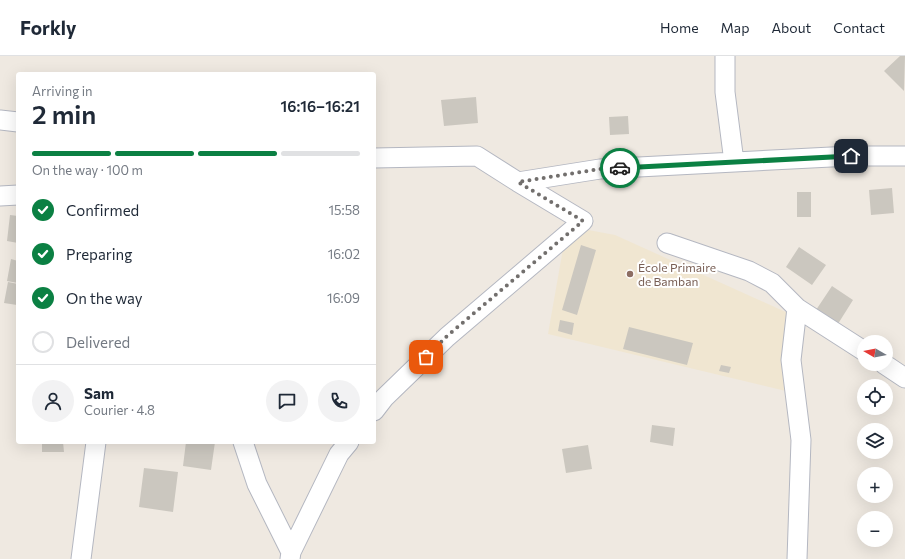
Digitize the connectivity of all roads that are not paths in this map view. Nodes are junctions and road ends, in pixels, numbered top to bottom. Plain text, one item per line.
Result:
1 (725, 56) edge
2 (0, 120) edge
3 (16, 122) edge
4 (905, 156) edge
5 (376, 158) edge
6 (734, 162) junction
7 (518, 182) junction
8 (16, 195) edge
9 (0, 196) edge
10 (667, 243) dead end
11 (797, 308) junction
12 (857, 347) edge
13 (893, 370) edge
14 (905, 378) edge
15 (376, 408) edge
16 (96, 444) edge
17 (244, 444) edge
18 (347, 444) edge
19 (290, 556) edge
20 (80, 559) edge
21 (797, 559) edge

1 - 6 street
2 - 3 street
4 - 6 street
5 - 7 street
6 - 7 street
7 - 15 street
8 - 9 street
10 - 11 street
11 - 12 street
11 - 21 street
13 - 14 street
16 - 20 street
17 - 19 street
18 - 19 street

